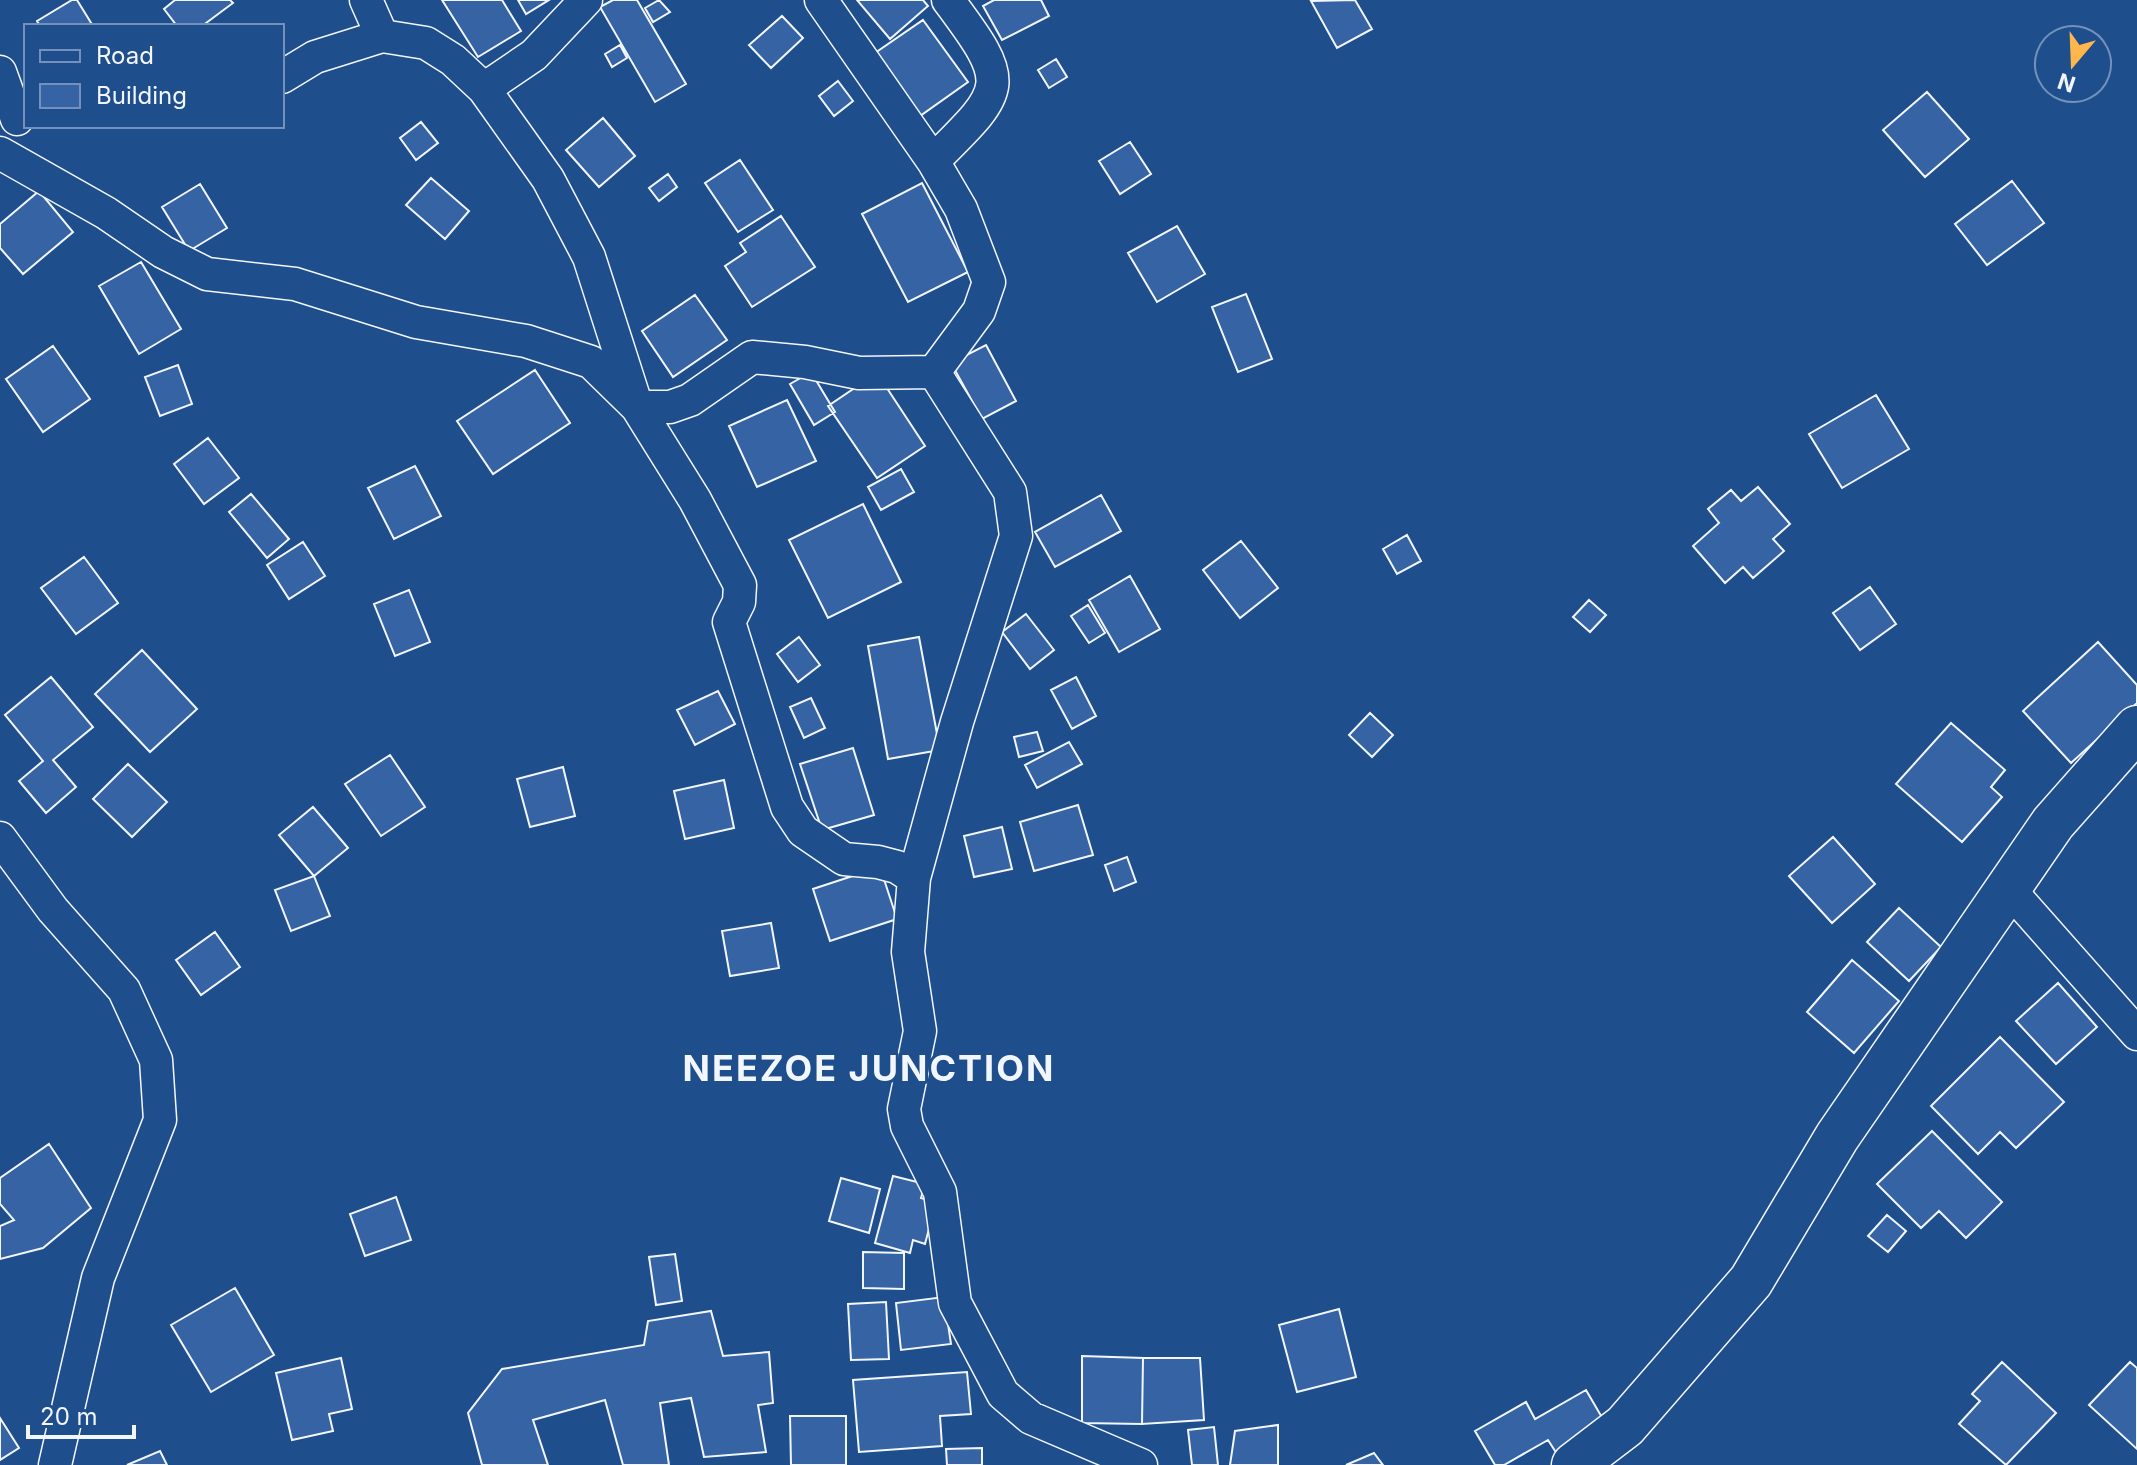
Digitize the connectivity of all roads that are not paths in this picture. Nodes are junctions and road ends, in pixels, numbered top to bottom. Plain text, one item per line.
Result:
1 (366, 0) edge
2 (586, 0) edge
3 (821, 0) edge
4 (948, 0) edge
5 (382, 36) junction
6 (0, 72) edge
7 (284, 76) edge
8 (484, 89) junction
9 (14, 121) edge
10 (0, 153) edge
11 (933, 161) junction
12 (934, 372) junction
13 (637, 407) junction
14 (2137, 728) edge
15 (0, 838) edge
16 (914, 878) junction
17 (2008, 888) junction
18 (2137, 1034) edge
19 (55, 1465) edge
20 (1141, 1465) edge
21 (1574, 1465) edge

1 - 5 street
2 - 8 street
3 - 11 street
4 - 11 street
5 - 7 street
5 - 8 street
6 - 9 street
8 - 13 street
10 - 13 street
11 - 12 street
12 - 13 street
12 - 16 street
13 - 16 street
14 - 17 street
15 - 19 street
16 - 20 street
17 - 18 street
17 - 21 street

